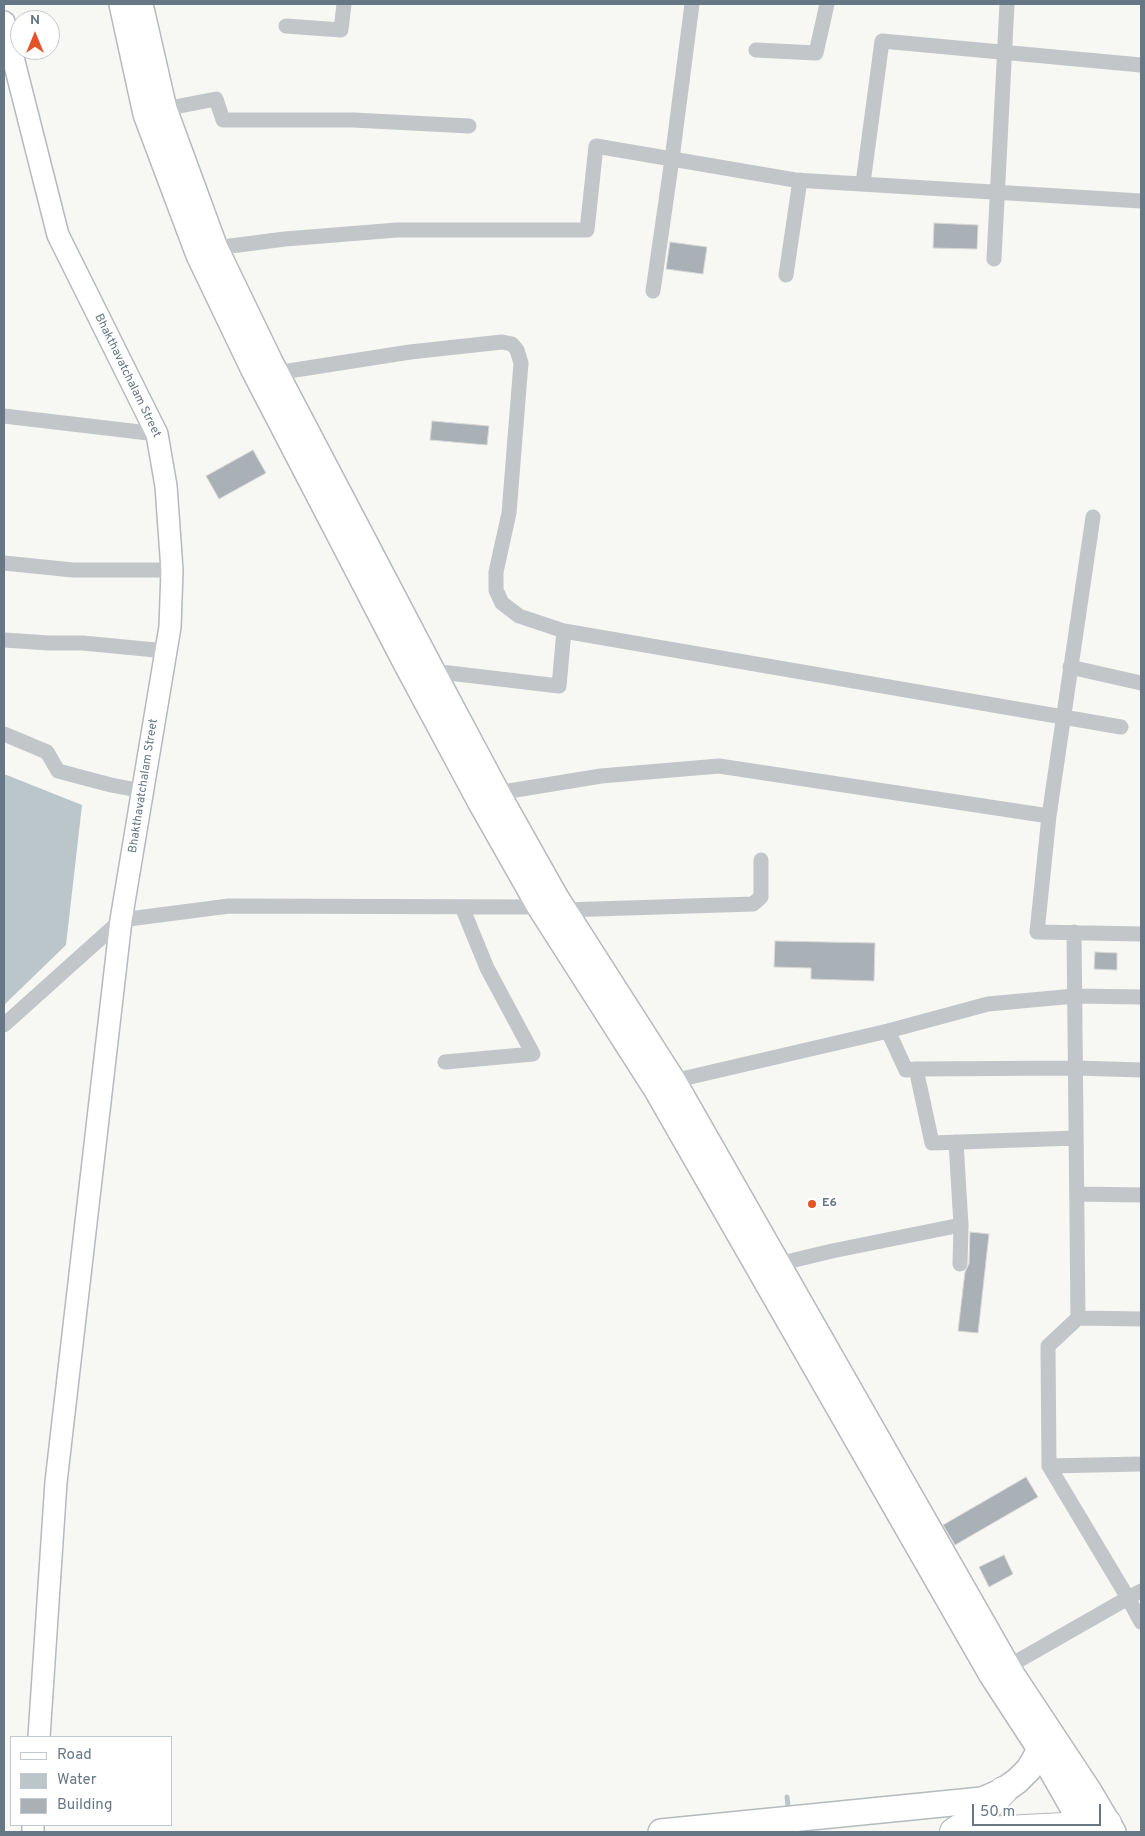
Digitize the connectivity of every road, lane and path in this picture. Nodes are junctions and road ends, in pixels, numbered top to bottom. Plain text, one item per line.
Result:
1 (122, 4) edge
2 (140, 4) edge
3 (344, 4) edge
4 (692, 4) edge
5 (827, 4) edge
6 (1006, 4) edge
7 (4, 22) edge
8 (286, 26) dead end
9 (756, 50) dead end
10 (1003, 51) junction
11 (1141, 65) edge
12 (164, 109) junction
13 (469, 126) dead end
14 (672, 159) junction
15 (800, 180) junction
16 (863, 183) junction
17 (997, 192) junction
18 (1141, 201) edge
19 (215, 248) junction
20 (994, 260) dead end
21 (786, 275) dead end
22 (653, 291) dead end
23 (276, 373) junction
24 (4, 416) edge
25 (157, 434) junction
26 (1093, 517) dead end
27 (4, 563) edge
28 (172, 570) junction
29 (564, 631) junction
30 (4, 640) edge
31 (166, 651) junction
32 (1070, 667) junction
33 (432, 671) junction
34 (1141, 683) edge
35 (1063, 716) junction
36 (1122, 727) dead end
37 (4, 734) edge
38 (143, 792) junction
39 (488, 797) junction
40 (1050, 816) junction
41 (761, 860) dead end
42 (462, 907) junction
43 (552, 909) junction
44 (122, 920) junction
45 (1074, 932) junction
46 (1141, 934) edge
47 (1075, 996) junction
48 (1141, 997) edge
49 (4, 1025) edge
50 (888, 1031) junction
51 (445, 1062) dead end
52 (1076, 1068) junction
53 (916, 1069) junction
54 (1141, 1070) edge
55 (673, 1081) junction
56 (1076, 1138) junction
57 (956, 1142) junction
58 (1077, 1194) junction
59 (1141, 1195) edge
60 (961, 1224) junction
61 (778, 1264) junction
62 (960, 1264) dead end
63 (1078, 1318) junction
64 (1141, 1319) edge
65 (1141, 1464) edge
66 (1049, 1466) junction
67 (1135, 1594) edge
68 (1141, 1622) edge
69 (1000, 1671) junction
70 (39, 1736) edge
71 (1040, 1750) junction
72 (1003, 1792) junction
73 (1098, 1828) edge
74 (661, 1832) edge
75 (954, 1832) edge
76 (966, 1832) edge

1 - 39 main road
2 - 12 main road
3 - 8 street
4 - 14 street
5 - 9 street
6 - 10 street
7 - 25 street, Bhakthavatchalam Street
10 - 11 street
10 - 16 street
10 - 17 street
12 - 13 street
12 - 19 main road
14 - 15 street
14 - 19 street
14 - 22 street
15 - 16 street
15 - 21 street
16 - 17 street
17 - 18 street
17 - 20 street
19 - 23 main road
23 - 29 street
23 - 33 main road
24 - 25 street
25 - 28 street, Bhakthavatchalam Street
26 - 32 street
27 - 28 street
28 - 31 street, Bhakthavatchalam Street
29 - 33 street
29 - 35 street
30 - 31 street
31 - 38 street, Bhakthavatchalam Street
32 - 34 street
32 - 35 street
33 - 39 main road
35 - 36 street
35 - 40 street
37 - 38 street
38 - 44 street, Bhakthavatchalam Street
39 - 40 street
39 - 43 main road
40 - 45 street
41 - 43 street
42 - 43 street
42 - 44 street
42 - 51 street
43 - 55 main road
43 - 69 main road
44 - 49 street
44 - 70 street, Bhakthavatchalam Street
45 - 46 street
45 - 47 street
47 - 48 street
47 - 50 street
47 - 52 street
50 - 53 street
50 - 55 street
52 - 53 street
52 - 54 street
52 - 56 street
53 - 57 street
55 - 61 main road
56 - 57 street
56 - 58 street
57 - 60 street
58 - 59 street
58 - 63 street
60 - 61 street
60 - 62 street
61 - 69 main road
63 - 64 street
63 - 66 street
65 - 66 street
66 - 67 street
67 - 68 street
67 - 69 street
69 - 71 main road
69 - 73 main road
71 - 72 main road
71 - 73 main road
72 - 74 main road
72 - 75 highway
73 - 76 highway

